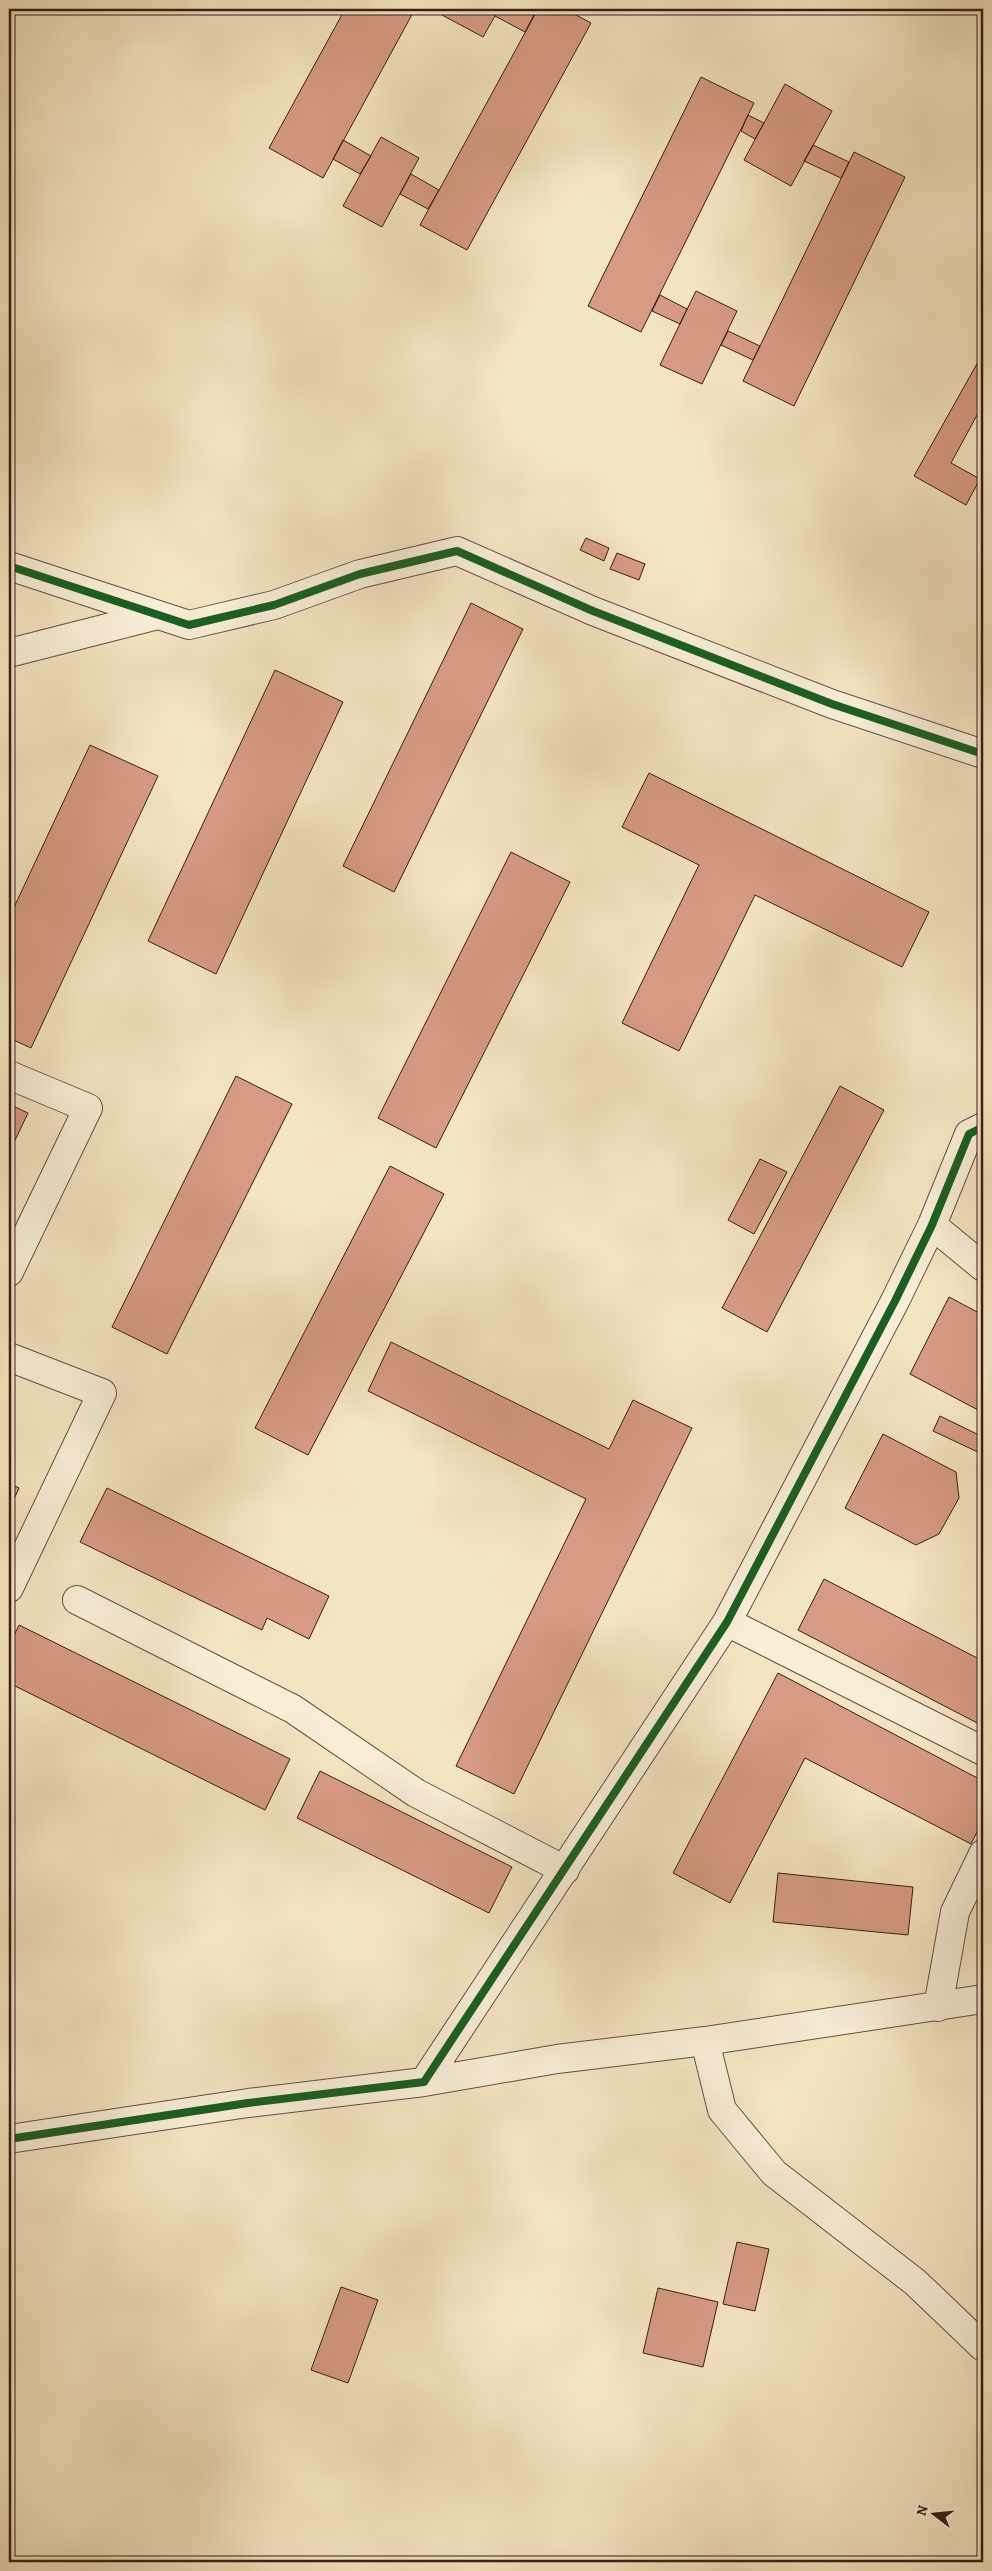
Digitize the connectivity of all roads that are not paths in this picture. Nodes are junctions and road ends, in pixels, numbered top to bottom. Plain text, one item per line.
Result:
1 (9, 566) edge
2 (158, 615) junction
3 (9, 653) edge
4 (983, 754) edge
5 (9, 1075) edge
6 (983, 1127) edge
7 (932, 1225) junction
8 (983, 1266) edge
9 (9, 1272) edge
10 (9, 1358) edge
11 (9, 1588) edge
12 (77, 1600) dead end
13 (726, 1622) junction
14 (983, 1750) edge
15 (983, 1854) edge
16 (565, 1870) junction
17 (983, 1999) edge
18 (938, 2007) junction
19 (705, 2041) junction
20 (424, 2082) junction
21 (9, 2139) edge
22 (983, 2347) edge

1 - 2 street
2 - 3 street
2 - 4 street
5 - 9 street
6 - 7 street
7 - 8 street
7 - 13 street
10 - 11 street
12 - 16 street
13 - 14 street
13 - 16 street
15 - 18 street
16 - 20 street
17 - 18 street
18 - 19 street
19 - 20 street
19 - 22 street
20 - 21 street

